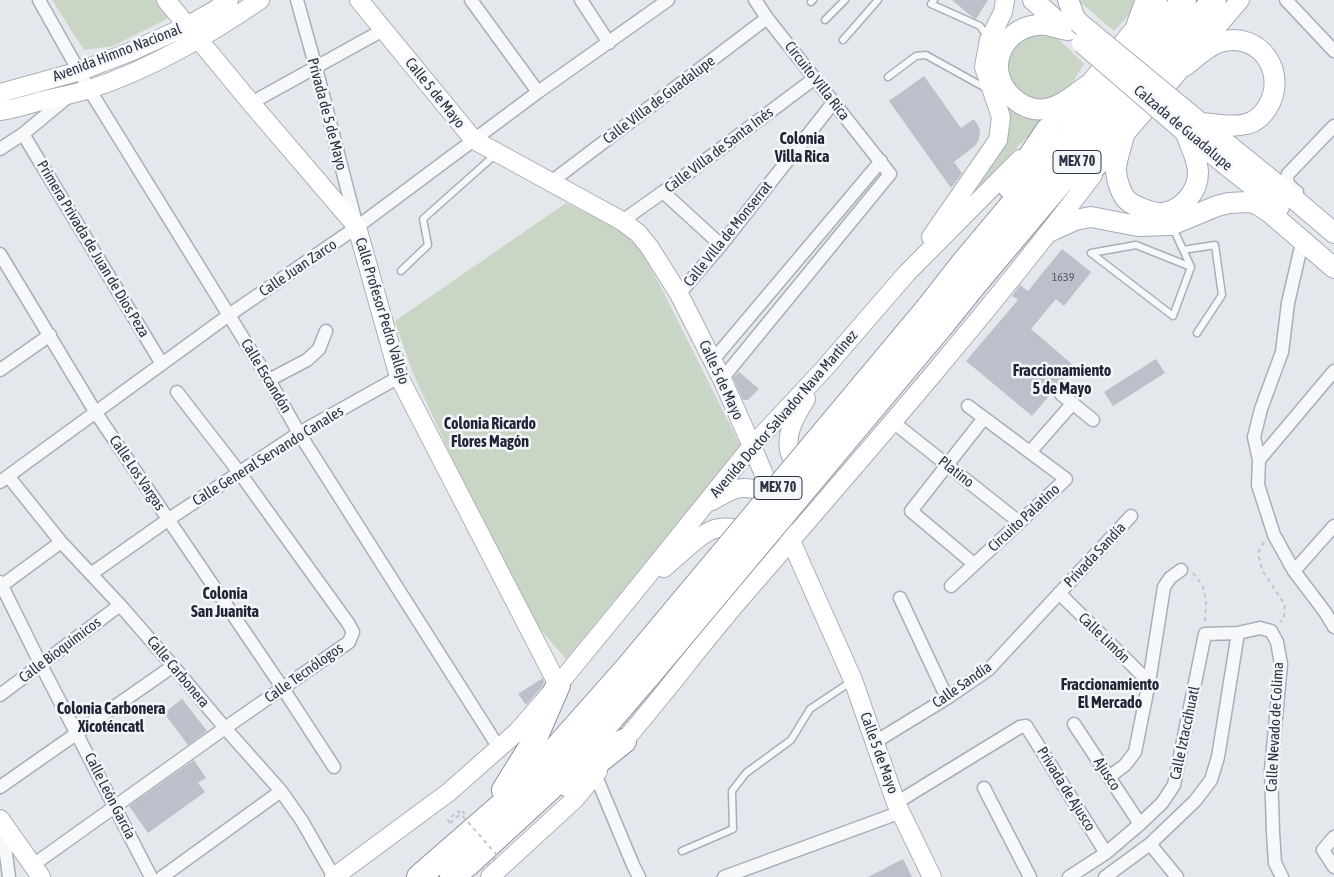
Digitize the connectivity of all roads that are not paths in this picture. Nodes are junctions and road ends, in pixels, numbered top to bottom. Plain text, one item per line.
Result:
1 (40, 0) edge
2 (166, 0) edge
3 (229, 0) edge
4 (260, 0) edge
5 (297, 0) edge
6 (359, 0) edge
7 (471, 0) edge
8 (581, 0) edge
9 (668, 0) edge
10 (755, 0) edge
11 (845, 0) edge
12 (878, 0) edge
13 (934, 0) edge
14 (1005, 0) edge
15 (1033, 0) edge
16 (1146, 0) edge
17 (1158, 0) edge
18 (1184, 0) edge
19 (1214, 0) edge
20 (1240, 0) edge
21 (1286, 0) edge
22 (1057, 6) edge
23 (767, 18) junction
24 (825, 20) dead end
25 (1137, 24) junction
26 (1073, 26) junction
27 (383, 30) junction
28 (193, 33) junction
29 (843, 40) dead end
30 (989, 40) junction
31 (609, 43) junction
32 (1334, 51) edge
33 (1185, 66) junction
34 (316, 68) junction
35 (80, 71) junction
36 (888, 77) dead end
37 (815, 78) junction
38 (1088, 85) junction
39 (81, 91) junction
40 (538, 92) junction
41 (992, 92) junction
42 (0, 93) edge
43 (251, 103) junction
44 (833, 103) junction
45 (0, 111) edge
46 (1334, 126) edge
47 (1192, 127) junction
48 (1048, 130) junction
49 (23, 134) junction
50 (1121, 139) junction
51 (474, 140) junction
52 (0, 149) edge
53 (497, 153) junction
54 (881, 161) junction
55 (551, 182) junction
56 (663, 192) junction
57 (622, 220) junction
58 (1172, 225) junction
59 (1334, 225) edge
60 (357, 228) junction
61 (1051, 231) junction
62 (1334, 233) edge
63 (721, 245) junction
64 (1183, 250) junction
65 (1300, 251) dead end
66 (0, 255) edge
67 (1334, 255) edge
68 (797, 260) junction
69 (964, 262) junction
70 (1191, 267) junction
71 (1334, 268) edge
72 (401, 271) dead end
73 (810, 271) junction
74 (906, 274) junction
75 (975, 284) junction
76 (679, 294) junction
77 (229, 315) junction
78 (935, 317) junction
79 (326, 331) dead end
80 (1197, 333) dead end
81 (50, 335) junction
82 (713, 360) junction
83 (162, 364) junction
84 (824, 369) junction
85 (0, 370) edge
86 (1334, 372) edge
87 (399, 377) junction
88 (722, 379) junction
89 (269, 380) junction
90 (177, 392) dead end
91 (1061, 394) dead end
92 (1074, 403) junction
93 (968, 406) dead end
94 (96, 413) junction
95 (984, 418) junction
96 (1093, 420) dead end
97 (893, 422) junction
98 (299, 433) junction
99 (752, 446) junction
100 (1030, 452) junction
101 (860, 460) junction
102 (1259, 460) junction
103 (948, 465) junction
104 (239, 472) junction
105 (4, 479) edge
106 (773, 496) junction
107 (827, 498) junction
108 (704, 504) junction
109 (1132, 516) dead end
110 (169, 519) junction
111 (1019, 522) junction
112 (1334, 526) edge
113 (790, 541) junction
114 (61, 542) junction
115 (974, 564) junction
116 (1181, 570) road end
117 (1294, 571) junction
118 (91, 574) junction
119 (1, 585) edge
120 (951, 586) dead end
121 (1059, 593) junction
122 (631, 596) junction
123 (900, 598) dead end
124 (739, 600) junction
125 (120, 605) junction
126 (1334, 627) edge
127 (1238, 633) junction
128 (41, 665) junction
129 (173, 666) junction
130 (639, 671) junction
131 (853, 680) junction
132 (1149, 682) junction
133 (558, 685) junction
134 (282, 687) junction
135 (0, 695) edge
136 (947, 698) junction
137 (1074, 724) dead end
138 (225, 728) junction
139 (77, 733) junction
140 (624, 741) junction
141 (875, 742) junction
142 (499, 748) junction
143 (334, 767) dead end
144 (595, 774) junction
145 (1108, 776) junction
146 (0, 787) edge
147 (984, 788) dead end
148 (281, 791) junction
149 (116, 807) junction
150 (899, 808) junction
151 (1, 820) edge
152 (1140, 824) junction
153 (456, 832) junction
154 (1334, 837) edge
155 (1150, 844) junction
156 (682, 851) dead end
157 (1106, 853) junction
158 (1334, 867) edge
159 (37, 871) edge
160 (472, 873) edge
161 (9, 877) edge
162 (151, 877) edge
163 (162, 877) edge
164 (334, 877) edge
165 (419, 877) edge
166 (639, 877) edge
167 (724, 877) edge
168 (932, 877) edge
169 (1030, 877) edge
170 (1069, 877) edge
171 (1105, 877) edge
172 (1177, 877) edge
173 (1282, 877) edge

1 - 35 street, Calle Escandón
2 - 28 main road, Calle Profesor Pedro Vallejo
3 - 28 main road, Avenida Himno Nacional
4 - 28 main road, Avenida Himno Nacional
5 - 34 street, Privada de 5 de Mayo
6 - 27 main road, Calle 5 de Mayo
7 - 40 street
8 - 31 street
9 - 31 street, Calle Juan Zarco
10 - 23 street, Circuito Villa Rica
11 - 24 lane
12 - 29 lane
13 - 30 lane
14 - 30 main road
15 - 22 main road, Calzada de Guadalupe
16 - 25 main road
17 - 25 main road, Avenida Doctor Salvador Nava Martínez
18 - 69 highway, MEX 70
19 - 75 highway, MEX 70
20 - 33 main road
21 - 32 street
22 - 26 main road, Calzada de Guadalupe
23 - 37 street, Circuito Villa Rica
23 - 55 street, Calle Villa de Guadalupe
25 - 38 main road, Avenida Doctor Salvador Nava Martínez
26 - 38 main road
26 - 47 main road, Calzada de Guadalupe, bridge
27 - 34 street
27 - 51 main road, Calle 5 de Mayo
28 - 35 main road, Avenida Himno Nacional
28 - 39 main road, Avenida Himno Nacional
28 - 43 main road, Calle Profesor Pedro Vallejo
30 - 41 main road
31 - 40 street, Calle Juan Zarco
33 - 47 main road
33 - 50 main road
34 - 43 street
34 - 60 street, Privada de 5 de Mayo
35 - 39 street, Calle Escandón
35 - 42 main road, Avenida Himno Nacional
36 - 41 lane
37 - 44 street, Circuito Villa Rica
37 - 56 street, Calle Villa de Santa Inés
38 - 48 main road, Avenida Doctor Salvador Nava Martínez
39 - 45 main road, Avenida Himno Nacional
39 - 49 street
39 - 77 street, Calle Escandón
40 - 51 street, Calle Juan Zarco
41 - 74 main road
43 - 60 main road, Calle Profesor Pedro Vallejo
44 - 54 street, Circuito Villa Rica
44 - 63 street, Calle Villa de Monserrat
46 - 59 street
47 - 50 main road
47 - 62 main road, Calzada de Guadalupe
47 - 67 main road, Calzada de Guadalupe
48 - 69 highway
48 - 74 main road, Avenida Doctor Salvador Nava Martínez
49 - 52 street
49 - 83 street, Primera Privada de Juan de Dios Peza
50 - 61 main road
50 - 75 highway
51 - 53 main road, Calle 5 de Mayo
51 - 60 street, Calle Juan Zarco
53 - 55 main road, Calle 5 de Mayo
53 - 72 lane
54 - 68 street
54 - 73 street, Circuito Villa Rica
55 - 57 main road, Calle 5 de Mayo
56 - 57 street, Calle Villa de Santa Inés
56 - 63 street
57 - 76 main road, Calle 5 de Mayo
58 - 61 main road
58 - 64 lane
58 - 71 main road
60 - 77 street, Calle Juan Zarco
60 - 87 main road, Calle Profesor Pedro Vallejo
61 - 97 main road
63 - 76 street, Calle Villa de Monserrat
64 - 70 lane
64 - 80 lane
65 - 102 street
66 - 81 street, Calle Los Vargas
68 - 73 street
68 - 82 street
69 - 78 highway, MEX 70
70 - 70 lane
73 - 88 street, Circuito Villa Rica
74 - 84 main road, Avenida Doctor Salvador Nava Martínez
75 - 78 highway, MEX 70
76 - 82 main road, Calle 5 de Mayo
77 - 83 street, Calle Juan Zarco
77 - 89 street, Calle Escandón
78 - 130 highway, MEX 70, bridge
79 - 89 street
81 - 85 street
81 - 94 street, Calle Los Vargas
82 - 88 main road, Calle 5 de Mayo
83 - 94 street, Calle Juan Zarco
84 - 99 main road, Avenida Doctor Salvador Nava Martínez
84 - 101 main road
86 - 102 street
87 - 98 street, Calle General Servando Canales
87 - 133 main road, Calle Profesor Pedro Vallejo
88 - 99 main road, Calle 5 de Mayo
89 - 98 street, Calle Escandón
90 - 104 street, Calle Tecnólogos
91 - 92 street
92 - 96 street
92 - 100 street
93 - 95 street, Circuito Palatino
94 - 105 street, Calle Juan Zarco
94 - 110 street, Calle Los Vargas
95 - 100 street, Circuito Palatino
95 - 103 street, Circuito Palatino
97 - 101 main road
97 - 103 street, Platino
98 - 104 street, Calle General Servando Canales
98 - 142 street, Calle Escandón
99 - 106 main road, Calle 5 de Mayo
99 - 108 main road, Avenida Doctor Salvador Nava Martínez
100 - 111 street, Circuito Palatino
101 - 107 main road
102 - 117 street
103 - 111 street, Platino
103 - 115 street, Circuito Palatino
104 - 110 street, Calle General Servando Canales
104 - 134 street, Calle Tecnólogos
105 - 114 street, Calle Carbonera
106 - 107 main road
106 - 108 main road
106 - 113 main road, Calle 5 de Mayo
107 - 113 main road
108 - 122 main road, Avenida Doctor Salvador Nava Martínez
109 - 121 street, Privada Sandía
110 - 118 street, Calle General Servando Canales
110 - 134 street, Calle Los Vargas
111 - 115 street, Circuito Palatino
112 - 117 street
113 - 124 main road
113 - 131 main road, Calle 5 de Mayo
114 - 118 street, Calle Carbonera
114 - 119 street
115 - 120 street, Circuito Palatino
116 - 132 street
117 - 126 street
118 - 125 street, Calle Carbonera
119 - 128 street, Calle León García
121 - 132 street, Calle Limón
121 - 136 street, Calle Sandía
122 - 124 main road
122 - 133 main road, Avenida Doctor Salvador Nava Martínez
123 - 136 street
124 - 140 main road
125 - 128 street, Calle Bioquímicos
125 - 129 street, Calle Carbonera
127 - 152 street, Calle Iztaccíhuatl
127 - 155 street, Calle Iztaccíhuatl
127 - 173 street, Calle Nevado de Colima
128 - 135 street, Calle Bioquímicos
128 - 139 street, Calle León García
129 - 138 street, Calle Carbonera
129 - 139 street
130 - 153 highway, MEX 70
130 - 160 highway, MEX 70
131 - 141 main road, Calle 5 de Mayo
131 - 156 lane
132 - 145 street
133 - 142 main road, Avenida Doctor Salvador Nava Martínez
133 - 153 highway
134 - 138 street, Calle Tecnólogos
134 - 143 street, Calle Los Vargas
136 - 141 street, Calle Sandía
137 - 145 street, Ajusco
138 - 148 street, Calle Carbonera
138 - 149 street, Calle Tecnólogos
139 - 146 street
139 - 149 street, Calle León García
140 - 144 main road
140 - 160 highway
141 - 150 main road, Calle 5 de Mayo
142 - 164 main road, Avenida Doctor Salvador Nava Martínez
144 - 160 main road
144 - 166 street
145 - 152 street, Ajusco
147 - 169 street
148 - 163 street
148 - 164 street, Calle Carbonera
149 - 159 street, Calle Tecnólogos
149 - 162 street, Calle León García
150 - 157 street, Privada de Ajusco
150 - 167 street
150 - 168 main road, Calle 5 de Mayo
151 - 159 main road
151 - 161 street
152 - 157 street, Calle Iztaccíhuatl
153 - 165 highway, MEX 70
154 - 158 street
155 - 171 street, Calle Iztaccíhuatl
155 - 172 street
157 - 170 street, Calle Iztaccíhuatl

